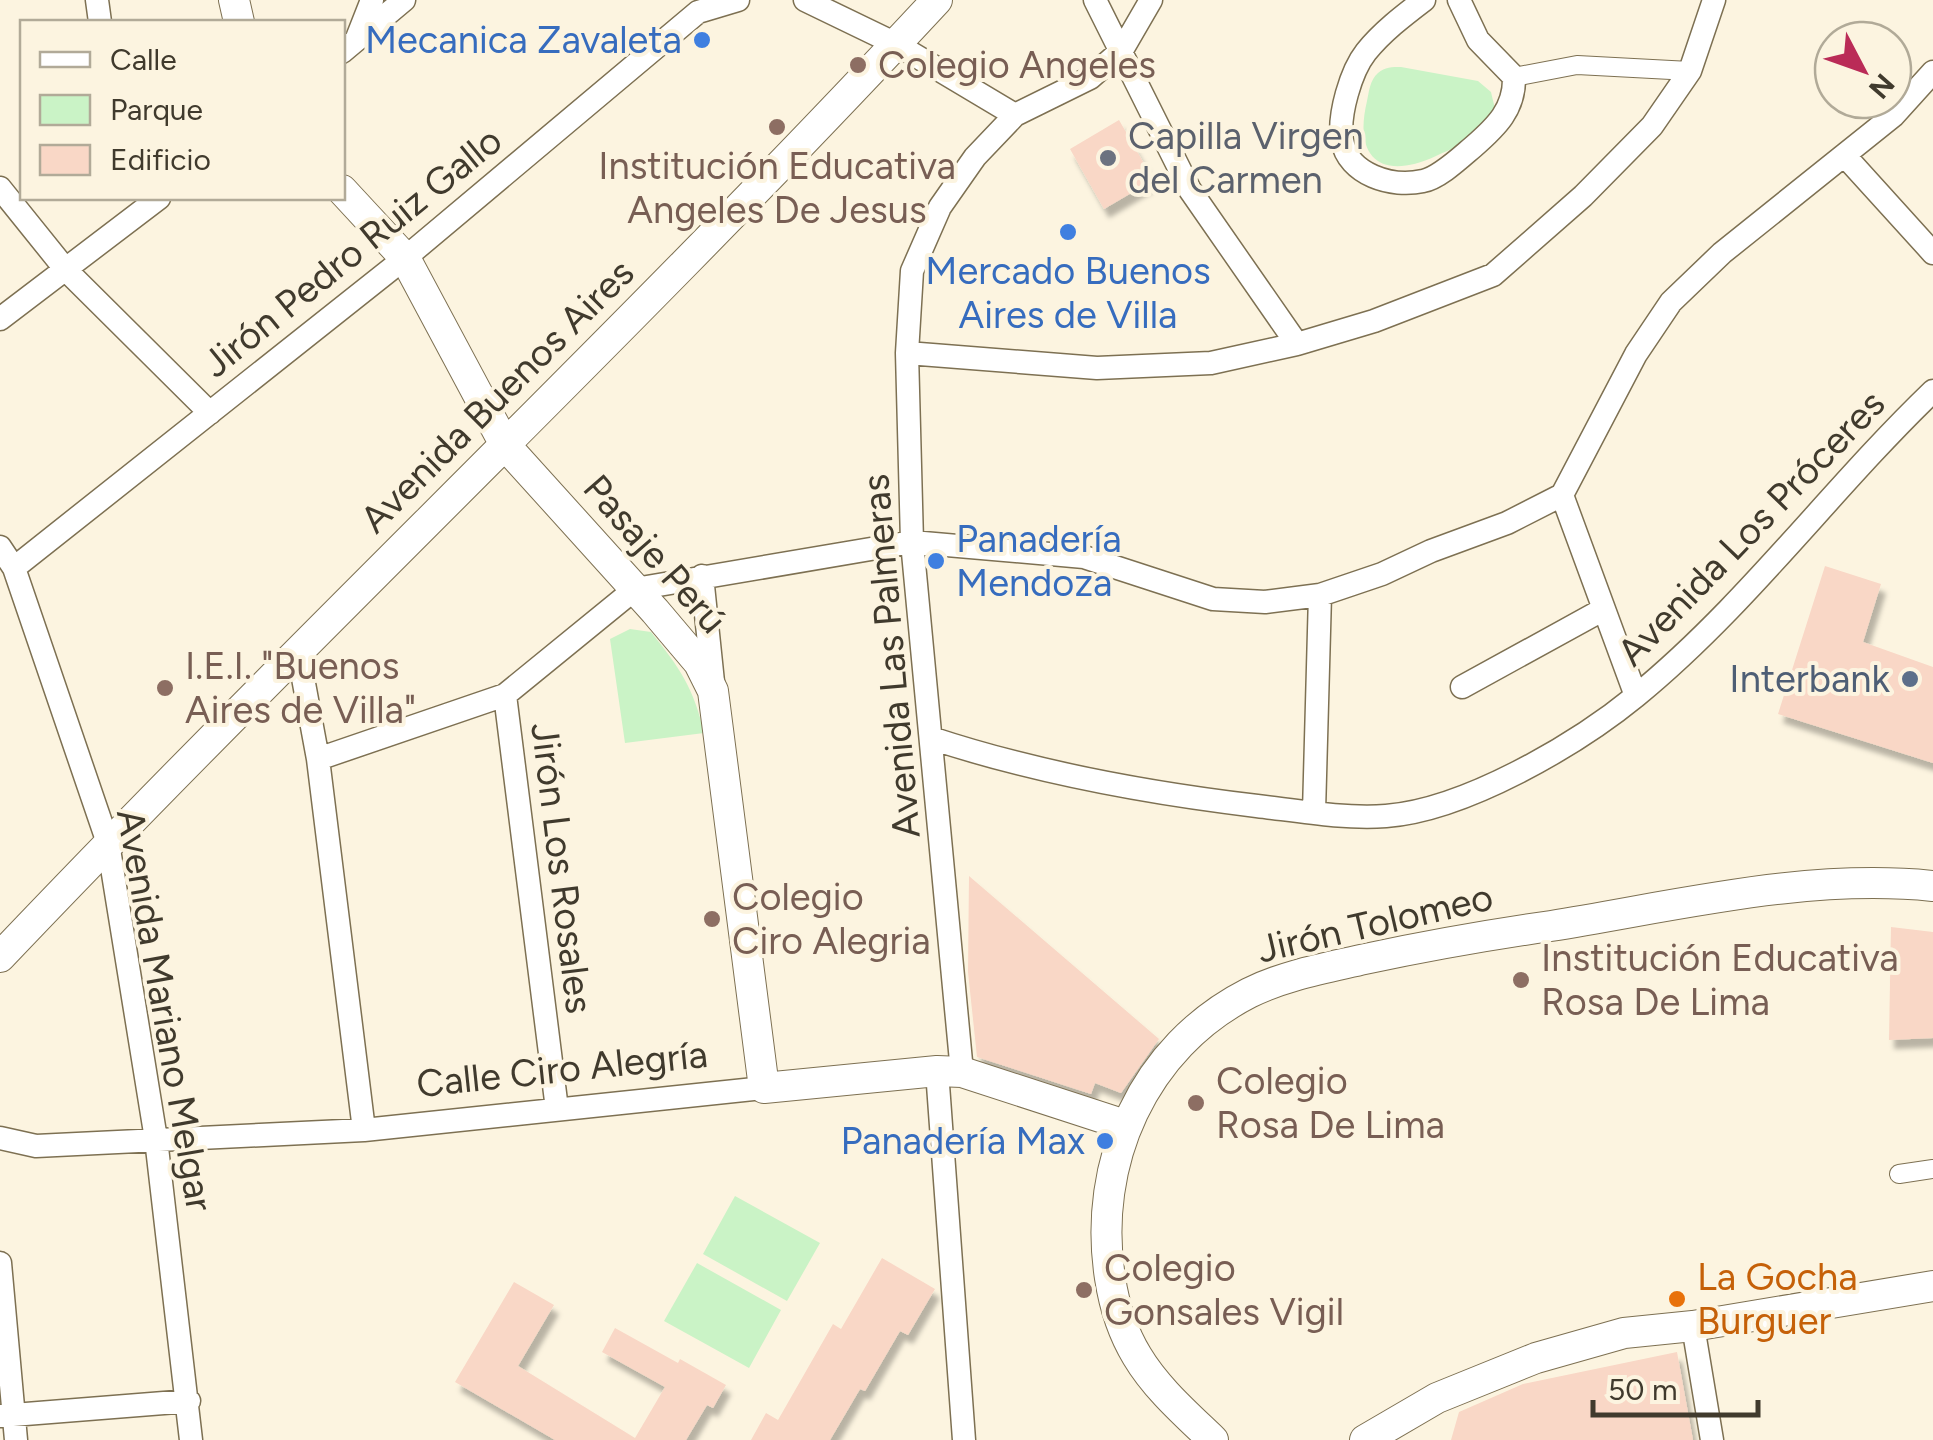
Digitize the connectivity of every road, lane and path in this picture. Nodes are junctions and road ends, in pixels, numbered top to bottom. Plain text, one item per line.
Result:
1 (372, 0) edge
2 (404, 0) edge
3 (738, 0) edge
4 (805, 0) edge
5 (937, 0) edge
6 (1095, 0) edge
7 (1150, 0) edge
8 (1424, 0) edge
9 (1459, 0) edge
10 (1714, 0) edge
11 (694, 6) edge
12 (896, 44) junction
13 (349, 47) edge
14 (1122, 50) junction
15 (1690, 71) junction
16 (1933, 72) edge
17 (1514, 77) junction
18 (1016, 115) junction
19 (1845, 156) junction
20 (0, 188) edge
21 (345, 193) edge
22 (155, 200) edge
23 (1933, 253) edge
24 (404, 258) junction
25 (66, 270) junction
26 (0, 319) edge
27 (1297, 344) junction
28 (908, 353) junction
29 (1933, 392) edge
30 (210, 412) junction
31 (505, 444) junction
32 (1562, 494) junction
33 (912, 542) junction
34 (0, 547) edge
35 (14, 568) junction
36 (702, 576) junction
37 (634, 589) junction
38 (1320, 594) junction
39 (1604, 609) junction
40 (298, 652) junction
41 (1462, 687) dead end
42 (714, 691) junction
43 (505, 694) junction
44 (1636, 696) junction
45 (931, 738) junction
46 (318, 760) junction
47 (1314, 812) junction
48 (108, 843) junction
49 (1933, 886) edge
50 (0, 957) edge
51 (949, 1071) junction
52 (764, 1088) junction
53 (556, 1109) junction
54 (1125, 1125) junction
55 (364, 1130) junction
56 (0, 1138) edge
57 (156, 1139) junction
58 (1933, 1169) edge
59 (1899, 1174) dead end
60 (0, 1263) edge
61 (1933, 1286) edge
62 (1694, 1326) junction
63 (188, 1401) junction
64 (7, 1416) edge
65 (16, 1440) edge
66 (192, 1440) edge
67 (964, 1440) edge
68 (1212, 1440) edge
69 (1364, 1440) edge
70 (1712, 1440) edge

1 - 13 street
2 - 13 street
3 - 11 street, Jirón Pedro Ruiz Gallo
4 - 12 street
5 - 12 street, Avenida Buenos Aires
6 - 14 street
7 - 14 street
8 - 17 street
9 - 17 street
10 - 15 street
11 - 24 street, Jirón Pedro Ruiz Gallo
12 - 18 street
12 - 31 street, Avenida Buenos Aires
14 - 18 street, Avenida Las Palmeras
14 - 27 street
15 - 17 street
15 - 27 street
16 - 19 street
18 - 28 street, Avenida Las Palmeras
19 - 23 street
19 - 32 street
20 - 25 street
21 - 24 street, Pasaje Perú
22 - 25 street
24 - 30 street, Jirón Pedro Ruiz Gallo
24 - 31 street, Pasaje Perú
25 - 26 street
25 - 30 street
27 - 28 street
28 - 33 street, Avenida Las Palmeras
29 - 44 street, Avenida Los Próceres
30 - 35 street, Jirón Pedro Ruiz Gallo
31 - 37 street, Pasaje Perú
31 - 40 street, Avenida Buenos Aires
32 - 38 street
32 - 39 street
33 - 36 street
33 - 38 street
33 - 45 street, Avenida Las Palmeras
34 - 35 street, Avenida Mariano Melgar
35 - 48 street, Avenida Mariano Melgar
36 - 37 street
36 - 42 street
37 - 42 street, Pasaje Perú
37 - 43 street
38 - 47 street
39 - 41 street
39 - 44 street
40 - 46 street
40 - 48 street, Avenida Buenos Aires
42 - 52 street, Pasaje Perú
43 - 46 street
43 - 53 street, Jirón Los Rosales
44 - 47 street, Avenida Los Próceres
45 - 47 street, Avenida Los Próceres
45 - 51 street, Avenida Las Palmeras
46 - 55 street
48 - 50 street, Avenida Buenos Aires
48 - 57 street, Avenida Mariano Melgar
49 - 54 street, Jirón Tolomeo
51 - 52 street, Calle Ciro Alegría
51 - 54 street, Calle Ciro Alegría
51 - 67 street, Avenida Las Palmeras
52 - 53 street, Calle Ciro Alegría
53 - 55 street, Calle Ciro Alegría
54 - 68 street, Jirón Tolomeo
55 - 57 street, Calle Ciro Alegría
56 - 57 street, Calle Ciro Alegría
57 - 63 street, Avenida Mariano Melgar
58 - 59 street
60 - 64 street
61 - 62 street
62 - 69 street
62 - 70 street
63 - 64 street
63 - 66 street, Avenida Mariano Melgar
64 - 65 street

